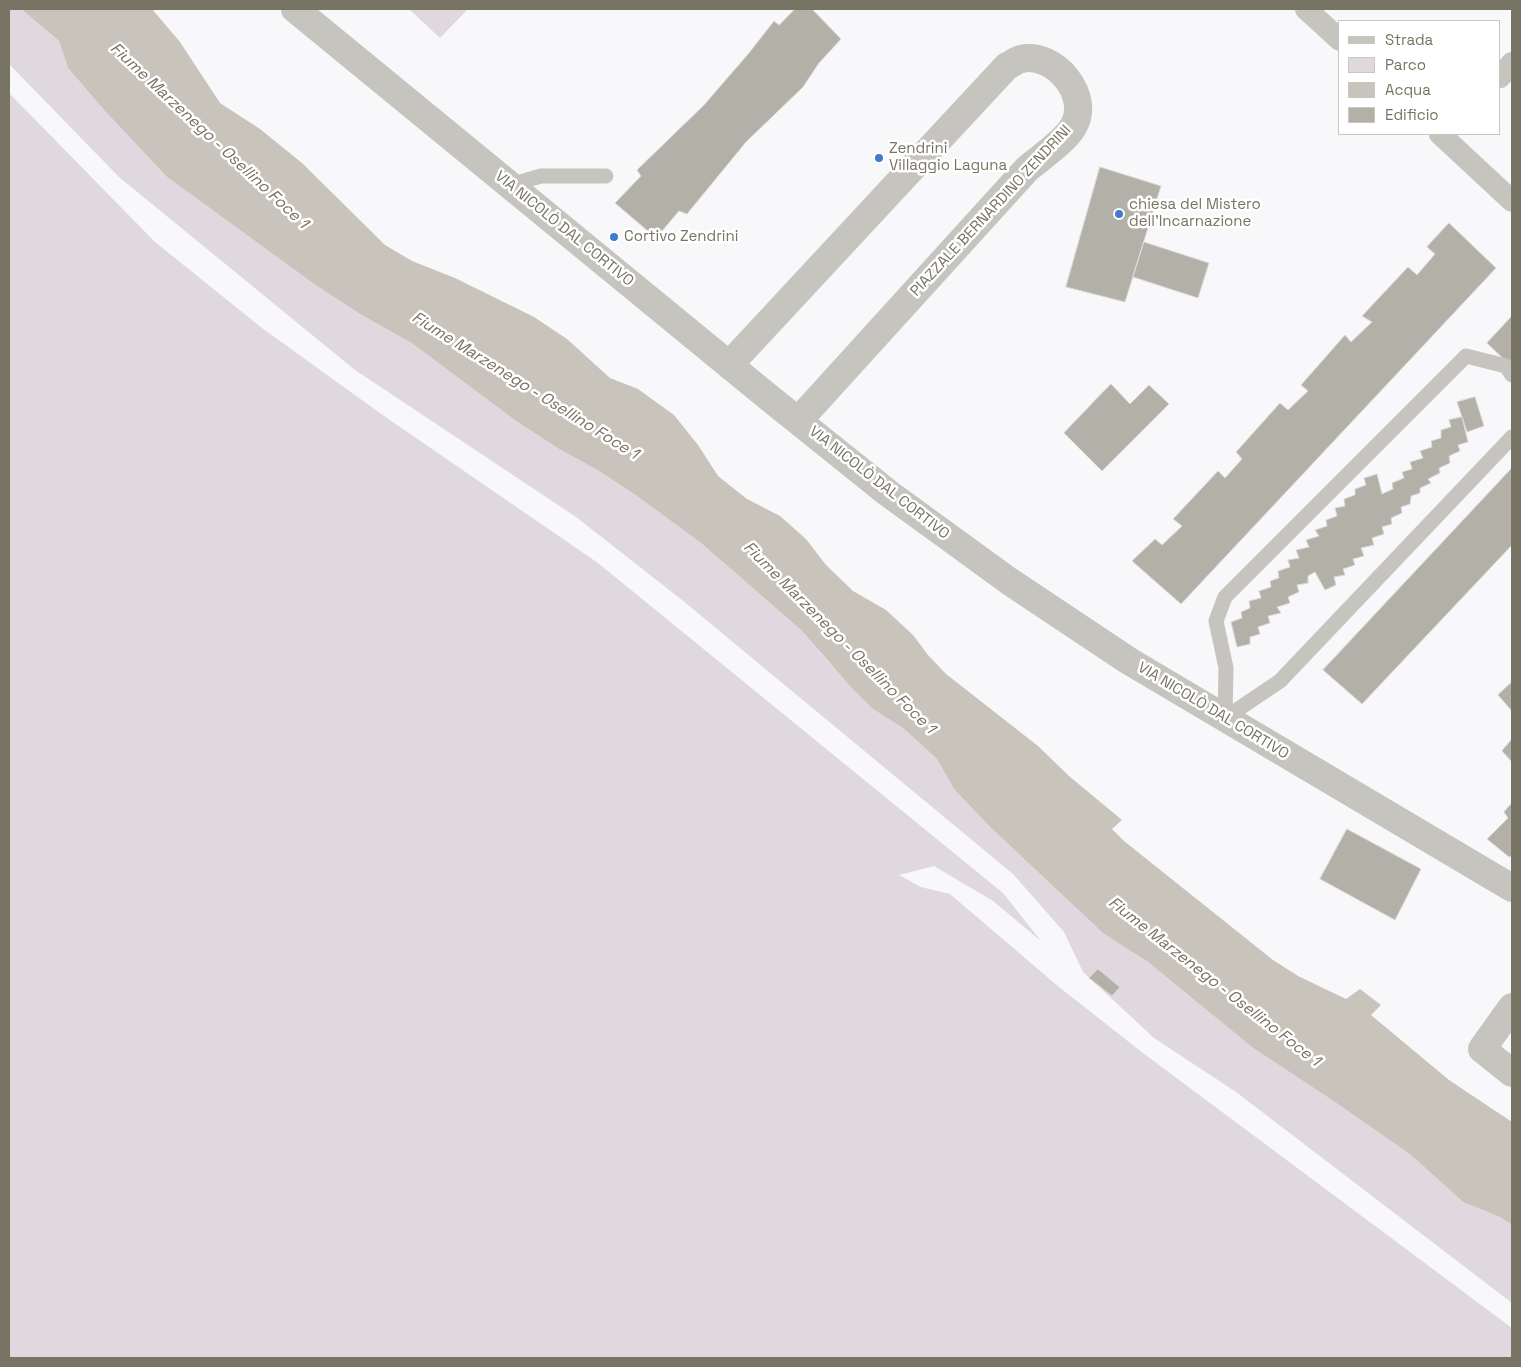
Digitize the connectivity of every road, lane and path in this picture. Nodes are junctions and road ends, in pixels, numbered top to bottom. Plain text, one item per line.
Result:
1 (1306, 9) edge
2 (300, 11) edge
3 (1338, 38) edge
4 (1512, 63) edge
5 (1501, 76) edge
6 (1444, 135) edge
7 (606, 176) dead end
8 (510, 185) junction
9 (1512, 201) edge
10 (729, 365) junction
11 (1512, 375) edge
12 (798, 421) junction
13 (1512, 437) edge
14 (1225, 718) junction
15 (1512, 888) edge
16 (1512, 1007) edge
17 (1512, 1073) edge

1 - 3 street
2 - 8 street, VIA NICOLÒ DAL CORTIVO
4 - 5 street
6 - 9 street
7 - 8 lane
8 - 10 street, VIA NICOLÒ DAL CORTIVO
10 - 12 street, VIA NICOLÒ DAL CORTIVO
10 - 12 street, PIAZZALE BERNARDINO ZENDRINI
11 - 14 lane
12 - 14 street, VIA NICOLÒ DAL CORTIVO
13 - 14 lane
14 - 15 street, VIA NICOLÒ DAL CORTIVO
16 - 17 street

